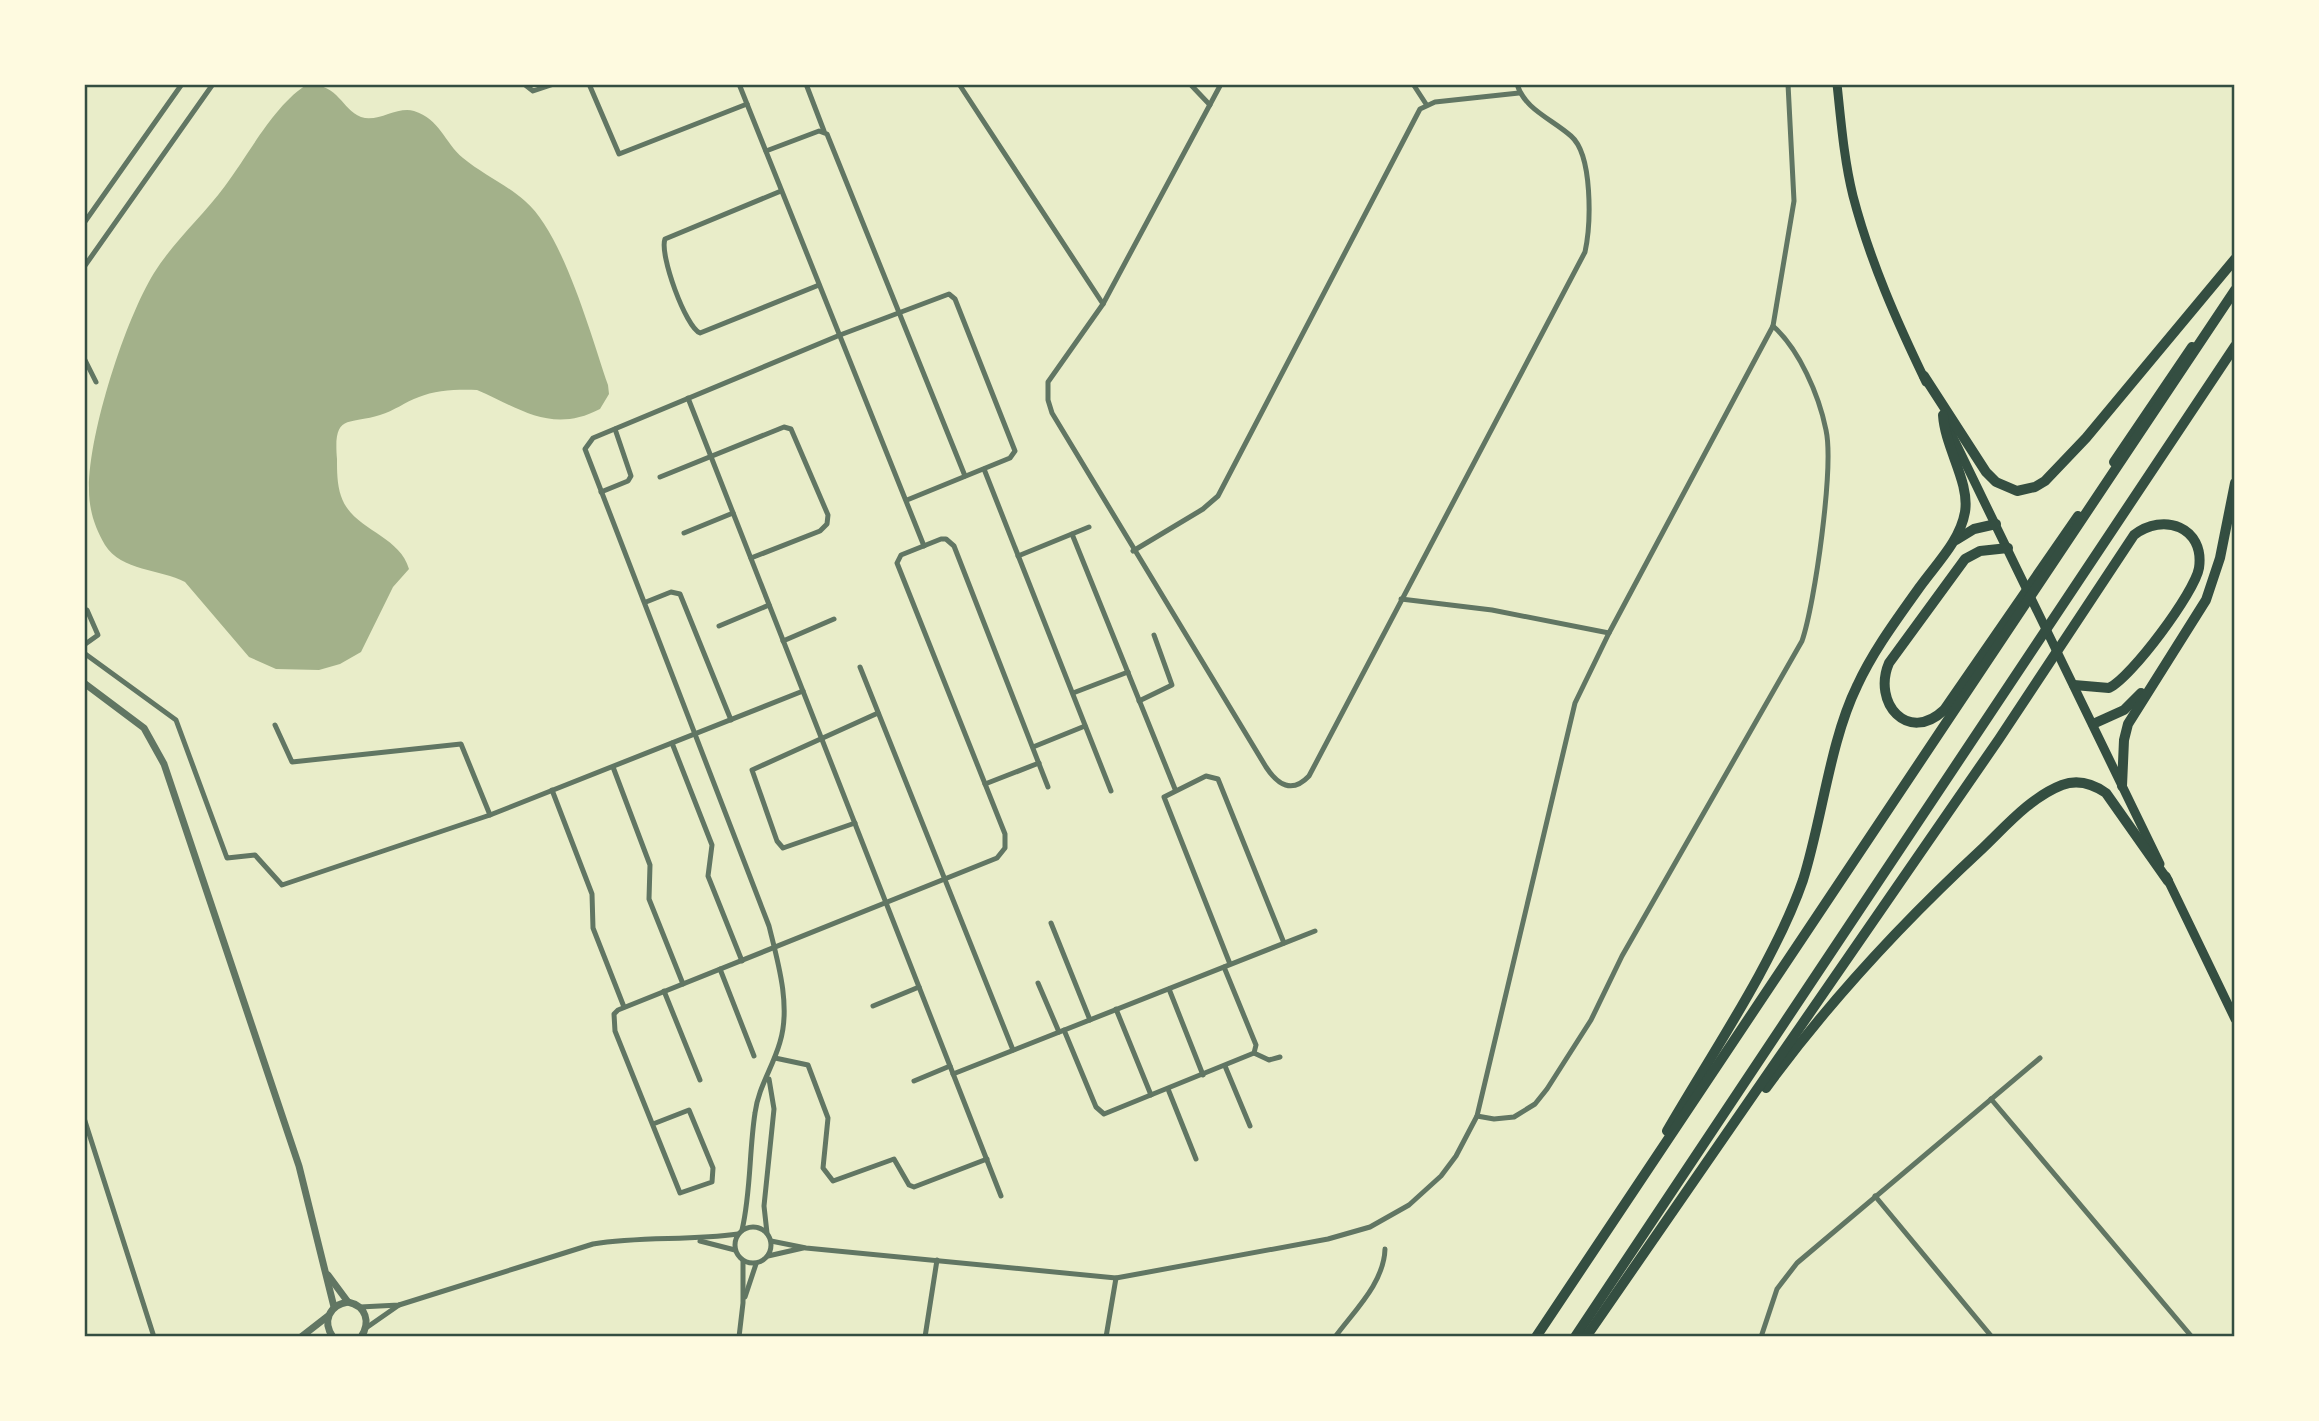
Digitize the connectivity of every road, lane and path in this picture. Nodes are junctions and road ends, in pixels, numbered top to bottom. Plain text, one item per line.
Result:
1 (182, 84) edge
2 (213, 84) edge
3 (524, 84) edge
4 (554, 84) edge
5 (589, 84) edge
6 (739, 84) edge
7 (806, 84) edge
8 (959, 84) edge
9 (1190, 84) edge
10 (1221, 84) edge
11 (1413, 84) edge
12 (1517, 84) edge
13 (1788, 84) edge
14 (1837, 84) edge
15 (1519, 93) junction
16 (747, 104) junction
17 (1426, 104) junction
18 (1210, 105) junction
19 (824, 131) junction
20 (766, 150) junction
21 (782, 191) junction
22 (84, 223) edge
23 (2235, 259) edge
24 (84, 267) edge
25 (819, 285) junction
26 (2235, 290) edge
27 (1103, 304) junction
28 (898, 312) junction
29 (1773, 326) junction
30 (2210, 329) junction
31 (839, 335) junction
32 (2235, 346) edge
33 (84, 358) edge
34 (1924, 376) junction
35 (96, 382) dead end
36 (688, 398) junction
37 (1943, 415) junction
38 (615, 429) junction
39 (711, 457) junction
40 (984, 469) junction
41 (965, 476) junction
42 (660, 477) dead end
43 (2235, 483) edge
44 (601, 492) junction
45 (907, 500) junction
46 (733, 513) junction
47 (1996, 524) junction
48 (1089, 527) dead end
49 (684, 533) dead end
50 (1072, 534) junction
51 (1953, 543) junction
52 (924, 546) junction
53 (1133, 551) junction
54 (2010, 552) junction
55 (1018, 556) junction
56 (751, 558) junction
57 (1401, 599) junction
58 (646, 602) junction
59 (769, 605) junction
60 (87, 610) dead end
61 (834, 620) dead end
62 (719, 626) dead end
63 (1609, 634) junction
64 (1154, 635) dead end
65 (783, 641) junction
66 (84, 645) edge
67 (84, 653) edge
68 (2167, 663) junction
69 (860, 667) dead end
70 (1128, 672) junction
71 (84, 683) edge
72 (2074, 685) junction
73 (803, 691) junction
74 (1073, 693) junction
75 (1139, 701) junction
76 (877, 713) junction
77 (731, 720) junction
78 (2093, 724) junction
79 (275, 725) dead end
80 (1085, 726) junction
81 (695, 734) junction
82 (822, 739) junction
83 (672, 743) junction
84 (1032, 747) junction
85 (1039, 763) junction
86 (613, 766) junction
87 (985, 784) junction
88 (2122, 786) junction
89 (1048, 787) dead end
90 (1175, 789) junction
91 (552, 790) junction
92 (1111, 791) dead end
93 (490, 815) junction
94 (855, 823) junction
95 (943, 880) junction
96 (2168, 881) junction
97 (886, 903) junction
98 (1051, 923) dead end
99 (1315, 931) dead end
100 (1284, 943) junction
101 (774, 948) junction
102 (741, 961) junction
103 (1227, 965) junction
104 (720, 969) junction
105 (1038, 983) dead end
106 (683, 984) junction
107 (919, 987) junction
108 (1169, 989) junction
109 (664, 991) junction
110 (873, 1006) dead end
111 (624, 1007) junction
112 (1116, 1009) junction
113 (2235, 1019) edge
114 (1090, 1020) junction
115 (1061, 1031) junction
116 (1013, 1050) junction
117 (1254, 1053) junction
118 (754, 1056) dead end
119 (1280, 1057) dead end
120 (775, 1058) junction
121 (2040, 1058) dead end
122 (950, 1066) junction
123 (1225, 1066) junction
124 (953, 1074) junction
125 (1203, 1074) junction
126 (769, 1076) junction
127 (699, 1080) dead end
128 (914, 1081) dead end
129 (1168, 1089) junction
130 (1152, 1095) junction
131 (1991, 1099) junction
132 (1477, 1116) junction
133 (84, 1118) edge
134 (653, 1124) junction
135 (1250, 1126) dead end
136 (987, 1159) junction
137 (1196, 1159) dead end
138 (1650, 1166) junction
139 (1694, 1180) junction
140 (1001, 1196) dead end
141 (1875, 1196) junction
142 (740, 1232) junction
143 (767, 1233) junction
144 (697, 1240) junction
145 (771, 1241) junction
146 (806, 1248) junction
147 (1385, 1249) dead end
148 (735, 1250) junction
149 (768, 1256) junction
150 (937, 1260) junction
151 (743, 1261) junction
152 (756, 1264) junction
153 (326, 1271) junction
154 (1116, 1278) junction
155 (348, 1302) junction
156 (743, 1304) junction
157 (399, 1305) junction
158 (334, 1307) junction
159 (360, 1307) junction
160 (328, 1316) junction
161 (366, 1328) junction
162 (155, 1337) edge
163 (302, 1337) edge
164 (333, 1337) edge
165 (361, 1337) edge
166 (738, 1337) edge
167 (925, 1337) edge
168 (1106, 1337) edge
169 (1335, 1337) edge
170 (1536, 1337) edge
171 (1575, 1337) edge
172 (1586, 1337) edge
173 (1761, 1337) edge
174 (1992, 1337) edge
175 (2192, 1337) edge

1 - 22 street
2 - 24 street
3 - 4 street
5 - 16 street
6 - 16 street
7 - 19 street
8 - 27 street
9 - 18 street
10 - 18 street
11 - 17 street
12 - 15 street
13 - 29 street
14 - 34 main road
15 - 17 street
15 - 57 street
16 - 20 street
17 - 53 street
18 - 27 street
19 - 20 street
19 - 28 street
20 - 21 street
21 - 25 street
21 - 25 street
23 - 34 highway
25 - 31 street
26 - 30 highway
27 - 53 street
28 - 31 street
28 - 40 street
28 - 41 street
29 - 63 street
29 - 132 street
30 - 54 highway
30 - 138 highway
31 - 36 street
31 - 45 street
32 - 171 highway
33 - 35 street
34 - 37 main road
36 - 38 street
36 - 39 street
37 - 47 main road
37 - 51 highway
38 - 44 street
38 - 44 street
39 - 42 street
39 - 46 street
39 - 56 street
40 - 41 street
40 - 55 street
41 - 45 street
43 - 68 highway
44 - 58 street
45 - 52 street
46 - 49 street
46 - 56 street
47 - 51 highway
47 - 54 main road
48 - 50 street
50 - 55 street
50 - 70 street
51 - 138 highway
52 - 84 street
52 - 87 street
53 - 57 street
54 - 72 main road
55 - 74 street
56 - 59 street
57 - 63 street
58 - 77 street
58 - 81 street
59 - 62 street
59 - 65 street
60 - 66 street
61 - 65 street
63 - 132 street
64 - 75 street
65 - 73 street
67 - 93 street
68 - 78 highway
68 - 88 highway
69 - 76 street
70 - 74 street
70 - 75 street
71 - 153 street
72 - 78 main road
72 - 139 highway
73 - 77 street
73 - 82 street
74 - 80 street
75 - 90 street
76 - 82 street
76 - 95 street
77 - 81 street
78 - 88 main road
79 - 93 street
80 - 84 street
80 - 92 street
81 - 83 street
81 - 101 street
82 - 94 street
82 - 94 street
83 - 86 street
83 - 102 street
84 - 85 street
85 - 87 street
85 - 89 street
86 - 91 street
86 - 106 street
87 - 95 street
88 - 96 main road
90 - 100 street
90 - 103 street
91 - 93 street
91 - 111 street
94 - 97 street
95 - 97 street
95 - 116 street
96 - 113 main road
96 - 139 highway
97 - 101 street
97 - 107 street
98 - 114 street
99 - 100 street
100 - 103 street
101 - 102 street
101 - 120 street
102 - 104 street
103 - 108 street
103 - 117 street
104 - 106 street
104 - 118 street
105 - 115 street
106 - 109 street
107 - 110 street
107 - 122 street
108 - 112 street
108 - 125 street
109 - 111 street
109 - 127 street
111 - 134 street
112 - 114 street
112 - 130 street
114 - 115 street
115 - 116 street
115 - 130 street
116 - 124 street
117 - 119 street
117 - 123 street
120 - 126 street
120 - 136 street
121 - 131 street
122 - 124 street
122 - 128 street
123 - 125 street
123 - 135 street
124 - 136 street
125 - 129 street
126 - 142 street
126 - 143 street
129 - 130 street
129 - 137 street
131 - 141 street
131 - 175 street
132 - 154 street
133 - 162 street
134 - 134 street
136 - 140 street
138 - 170 highway
139 - 172 highway
141 - 173 street
141 - 174 street
142 - 143 street
142 - 144 street
142 - 148 street
143 - 145 street
144 - 148 street
144 - 157 street
145 - 146 street
145 - 149 street
146 - 149 street
146 - 150 street
147 - 169 street
148 - 151 street
149 - 152 street
150 - 154 street
150 - 167 street
151 - 152 street
151 - 156 street
152 - 156 street
153 - 155 street
153 - 158 street
154 - 168 street
155 - 158 street
155 - 159 street
156 - 166 street
157 - 159 street
157 - 161 street
158 - 160 street
159 - 161 street
160 - 163 street
160 - 164 street
161 - 165 street

